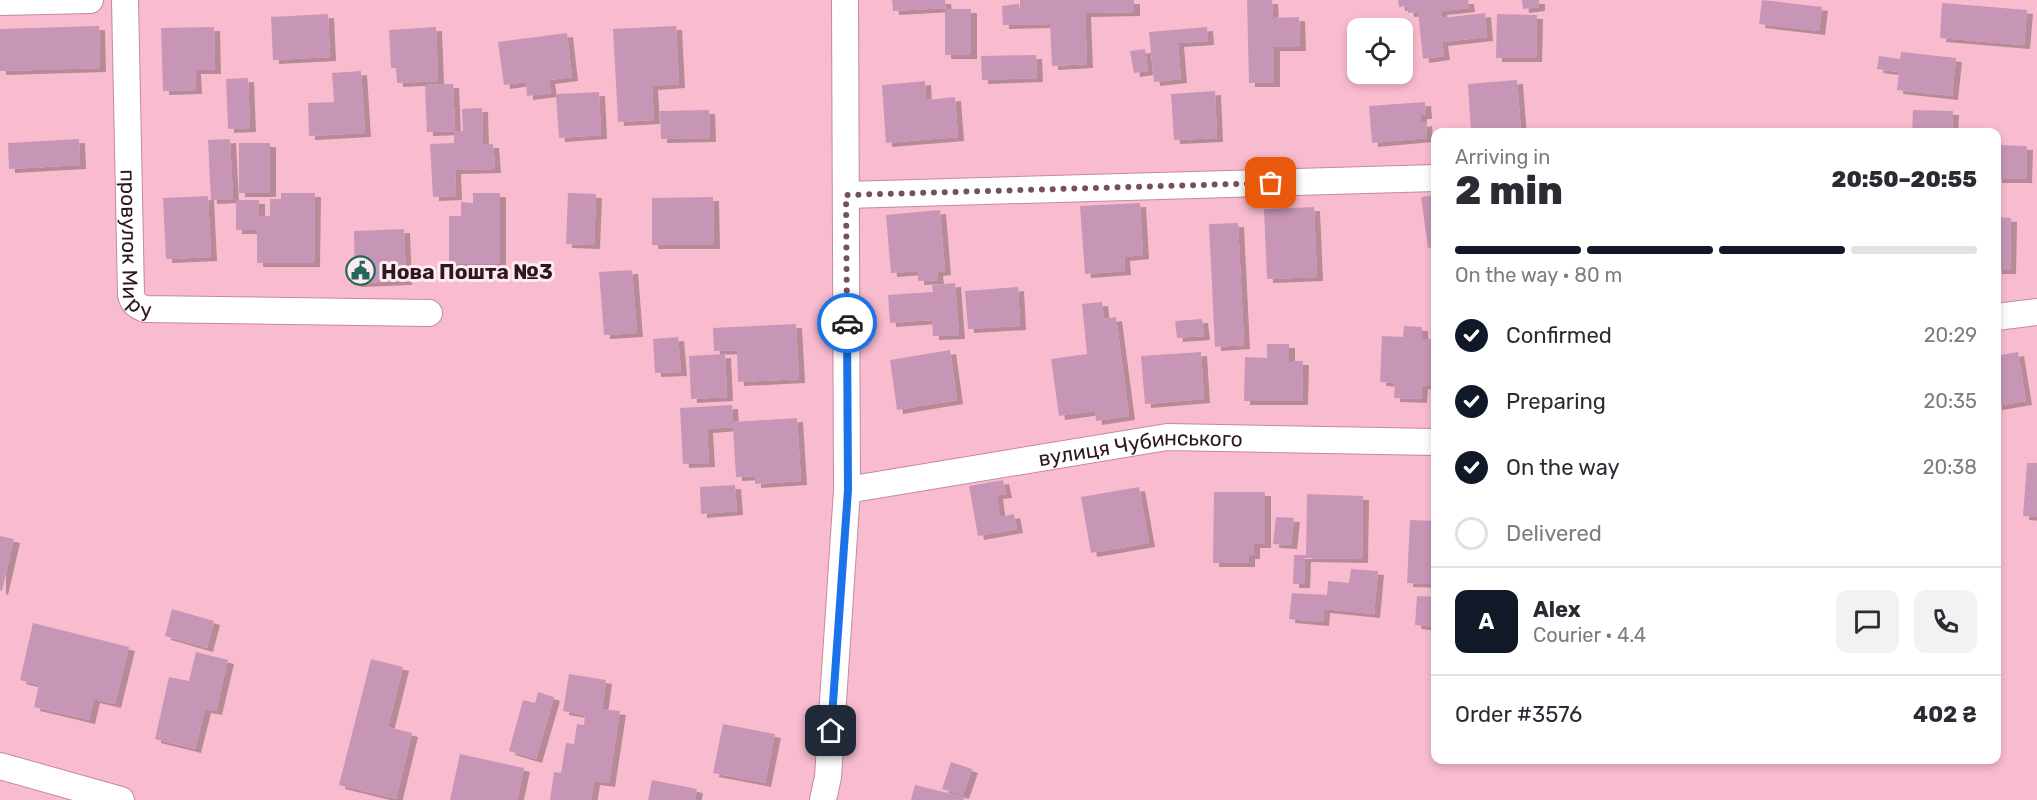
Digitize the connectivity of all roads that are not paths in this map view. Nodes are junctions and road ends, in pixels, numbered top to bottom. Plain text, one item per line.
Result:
1 (90, 0) edge
2 (124, 0) edge
3 (845, 0) edge
4 (0, 2) edge
5 (1431, 178) edge
6 (846, 195) junction
7 (2037, 312) edge
8 (429, 313) dead end
9 (2001, 316) edge
10 (1431, 442) edge
11 (848, 490) junction
12 (0, 766) edge
13 (121, 800) edge
14 (823, 800) edge

1 - 4 street
2 - 8 street, провулок Миру
3 - 6 street
5 - 6 street
6 - 11 street
7 - 9 street
10 - 11 street, вулиця Чубинського
11 - 14 street
12 - 13 street

